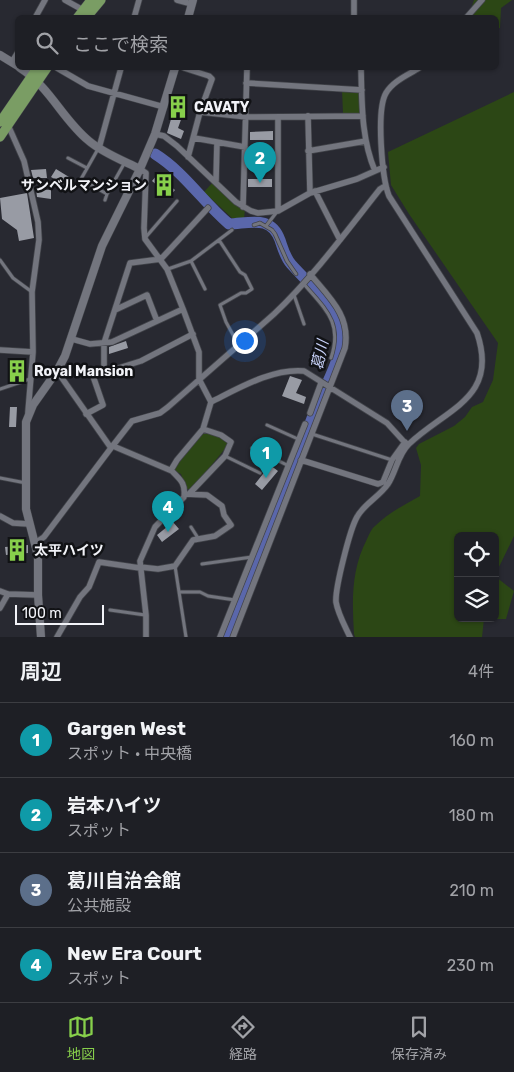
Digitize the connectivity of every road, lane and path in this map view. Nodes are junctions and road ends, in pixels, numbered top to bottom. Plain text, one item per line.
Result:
1 (44, 0) edge
2 (65, 0) edge
3 (91, 0) edge
4 (101, 0) edge
5 (139, 0) edge
6 (177, 0) edge
7 (354, 0) edge
8 (482, 0) edge
9 (192, 2) edge
10 (85, 14) edge
11 (36, 15) edge
12 (135, 15) edge
13 (189, 15) edge
14 (354, 15) edge
15 (469, 15) edge
16 (0, 55) edge
17 (15, 64) edge
18 (60, 70) edge
19 (120, 70) edge
20 (174, 70) edge
21 (198, 70) edge
22 (247, 70) edge
23 (362, 70) edge
24 (416, 70) edge
25 (35, 74) edge
26 (246, 83) junction
27 (362, 90) junction
28 (114, 93) junction
29 (164, 107) junction
30 (200, 112) junction
31 (308, 116) junction
32 (363, 116) junction
33 (247, 117) junction
34 (278, 117) junction
35 (3, 118) edge
36 (155, 134) junction
37 (0, 137) edge
38 (194, 138) junction
39 (366, 141) junction
40 (218, 142) junction
41 (245, 146) junction
42 (99, 148) junction
43 (308, 151) junction
44 (188, 157) junction
45 (68, 158) dead end
46 (125, 162) junction
47 (384, 167) junction
48 (87, 168) junction
49 (140, 170) junction
50 (375, 171) junction
51 (216, 182) junction
52 (385, 186) junction
53 (312, 192) junction
54 (108, 194) junction
55 (105, 200) dead end
56 (178, 201) dead end
57 (243, 207) junction
58 (208, 208) dead end
59 (278, 211) junction
60 (254, 224) dead end
61 (266, 226) junction
62 (232, 230) dead end
63 (145, 239) junction
64 (219, 240) junction
65 (340, 240) junction
66 (161, 259) junction
67 (0, 260) edge
68 (191, 261) junction
69 (167, 270) junction
70 (296, 274) dead end
71 (310, 274) junction
72 (303, 282) junction
73 (206, 289) dead end
74 (32, 292) junction
75 (294, 294) junction
76 (183, 309) junction
77 (115, 310) junction
78 (157, 321) junction
79 (304, 324) dead end
80 (193, 334) junction
81 (72, 339) junction
82 (104, 343) junction
83 (238, 345) junction
84 (0, 350) edge
85 (33, 352) junction
86 (331, 358) dead end
87 (58, 371) junction
88 (104, 373) junction
89 (31, 379) junction
90 (199, 379) junction
91 (321, 383) junction
92 (0, 389) edge
93 (330, 389) junction
94 (211, 402) junction
95 (310, 413) dead end
96 (28, 414) junction
97 (86, 414) junction
98 (305, 424) dead end
99 (267, 425) dead end
100 (203, 429) junction
101 (312, 434) junction
102 (298, 438) junction
103 (406, 444) junction
104 (112, 447) junction
105 (252, 448) dead end
106 (225, 456) junction
107 (302, 460) junction
108 (392, 460) junction
109 (288, 465) junction
110 (172, 471) junction
111 (260, 473) dead end
112 (0, 478) edge
113 (26, 483) junction
114 (187, 494) junction
115 (274, 500) junction
116 (284, 505) junction
117 (0, 516) edge
118 (29, 524) junction
119 (191, 528) dead end
120 (198, 538) junction
121 (35, 543) junction
122 (253, 557) junction
123 (202, 564) dead end
124 (175, 566) junction
125 (140, 567) junction
126 (0, 591) edge
127 (179, 592) junction
128 (8, 594) junction
129 (38, 595) junction
130 (236, 600) junction
131 (0, 608) edge
132 (110, 610) dead end
133 (146, 615) junction
134 (41, 637) edge
135 (56, 637) edge
136 (146, 637) edge
137 (186, 637) edge
138 (220, 637) edge
139 (233, 637) edge
140 (350, 637) edge

1 - 11 street
2 - 10 street
3 - 10 main road
4 - 10 main road
5 - 12 street
6 - 9 street
7 - 14 street
8 - 15 street
9 - 13 street
16 - 17 street
18 - 28 street
19 - 28 street
20 - 29 street
21 - 30 street
22 - 26 street
23 - 27 street
24 - 47 street
25 - 35 main road
25 - 42 street
26 - 27 street
26 - 33 street
27 - 32 street
28 - 29 street
28 - 42 street
29 - 36 street
30 - 33 street
30 - 38 street
31 - 32 street
31 - 34 street
31 - 43 street
32 - 39 street
33 - 34 street
33 - 41 street
34 - 59 street
35 - 37 main road
35 - 74 street
36 - 44 street
36 - 49 street
38 - 40 street
38 - 44 street
39 - 43 street
39 - 50 street
40 - 41 street
40 - 51 street
41 - 57 street
42 - 46 street
42 - 48 lane
43 - 53 street
44 - 51 street
45 - 48 lane
46 - 49 street
46 - 54 lane
47 - 50 street
47 - 52 street
48 - 54 lane
49 - 63 street
49 - 81 street
50 - 53 street
51 - 57 street
52 - 65 street
52 - 103 street
53 - 59 street
53 - 65 street
54 - 55 lane
56 - 63 lane
57 - 59 street
58 - 66 street
59 - 61 lane
60 - 61 lane
61 - 70 lane
62 - 64 lane
63 - 66 street
64 - 68 lane
64 - 83 lane
65 - 71 street
66 - 69 street
66 - 77 street
67 - 74 lane
68 - 69 lane
68 - 73 lane
69 - 76 street
71 - 72 street
71 - 93 street
72 - 75 street
72 - 86 lane
74 - 85 street
75 - 79 lane
75 - 83 street
76 - 78 street
76 - 80 street
77 - 78 street
77 - 82 street
78 - 82 street
80 - 88 street
80 - 90 street
81 - 82 street
81 - 87 street
82 - 88 street
83 - 90 street
84 - 85 street
85 - 89 street
87 - 96 street
87 - 97 street
88 - 97 street
89 - 92 lane
89 - 96 street
90 - 94 street
90 - 104 street
91 - 93 street
91 - 94 street
91 - 95 street
93 - 101 street
93 - 103 street
94 - 100 street
96 - 113 street
97 - 104 street
98 - 102 street
99 - 102 lane
100 - 106 street
100 - 110 street
101 - 107 street
101 - 108 lane
102 - 109 street
103 - 108 street
103 - 140 street
104 - 110 street
104 - 121 street
105 - 109 lane
106 - 111 lane
106 - 114 street
107 - 108 street
107 - 116 street
109 - 115 street
110 - 114 street
112 - 113 lane
113 - 118 street
114 - 120 street
114 - 125 street
115 - 116 street
115 - 122 street
116 - 139 street
117 - 118 street
118 - 121 street
119 - 120 lane
120 - 124 street
121 - 129 street
122 - 123 lane
122 - 130 street
124 - 125 street
124 - 127 lane
125 - 133 street
125 - 135 street
126 - 128 street
127 - 130 lane
127 - 137 lane
128 - 129 street
128 - 131 street
129 - 134 street
130 - 138 street
132 - 133 lane
133 - 136 street

